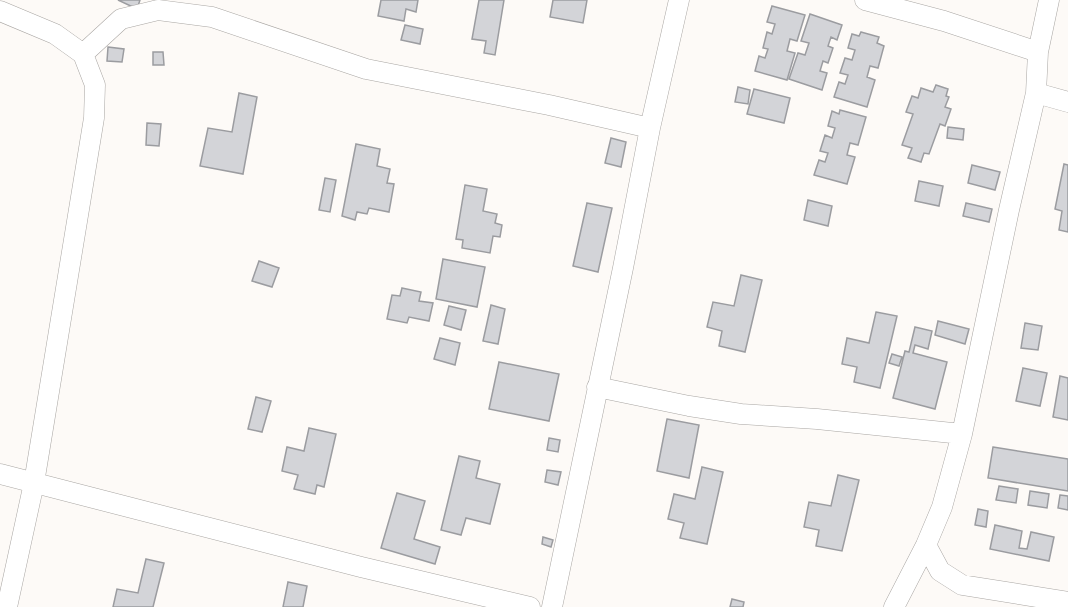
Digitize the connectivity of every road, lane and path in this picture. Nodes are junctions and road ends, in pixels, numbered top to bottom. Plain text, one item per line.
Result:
1 (679, 0) edge
2 (865, 0) edge
3 (1049, 0) edge
4 (0, 11) edge
5 (1038, 52) junction
6 (84, 54) junction
7 (1036, 93) junction
8 (1068, 102) edge
9 (650, 128) junction
10 (597, 387) junction
11 (962, 434) junction
12 (0, 474) edge
13 (34, 483) junction
14 (926, 545) junction
15 (1068, 602) edge
16 (6, 607) edge
17 (530, 607) edge
18 (552, 607) edge
19 (894, 607) edge

1 - 9 street
2 - 5 street
3 - 5 street
4 - 6 street
5 - 7 street
6 - 9 street
6 - 13 street
7 - 8 street
7 - 11 street
9 - 10 street
10 - 11 street
10 - 18 street
11 - 14 street
12 - 13 street
13 - 16 street
13 - 17 street
14 - 15 street
14 - 19 street

